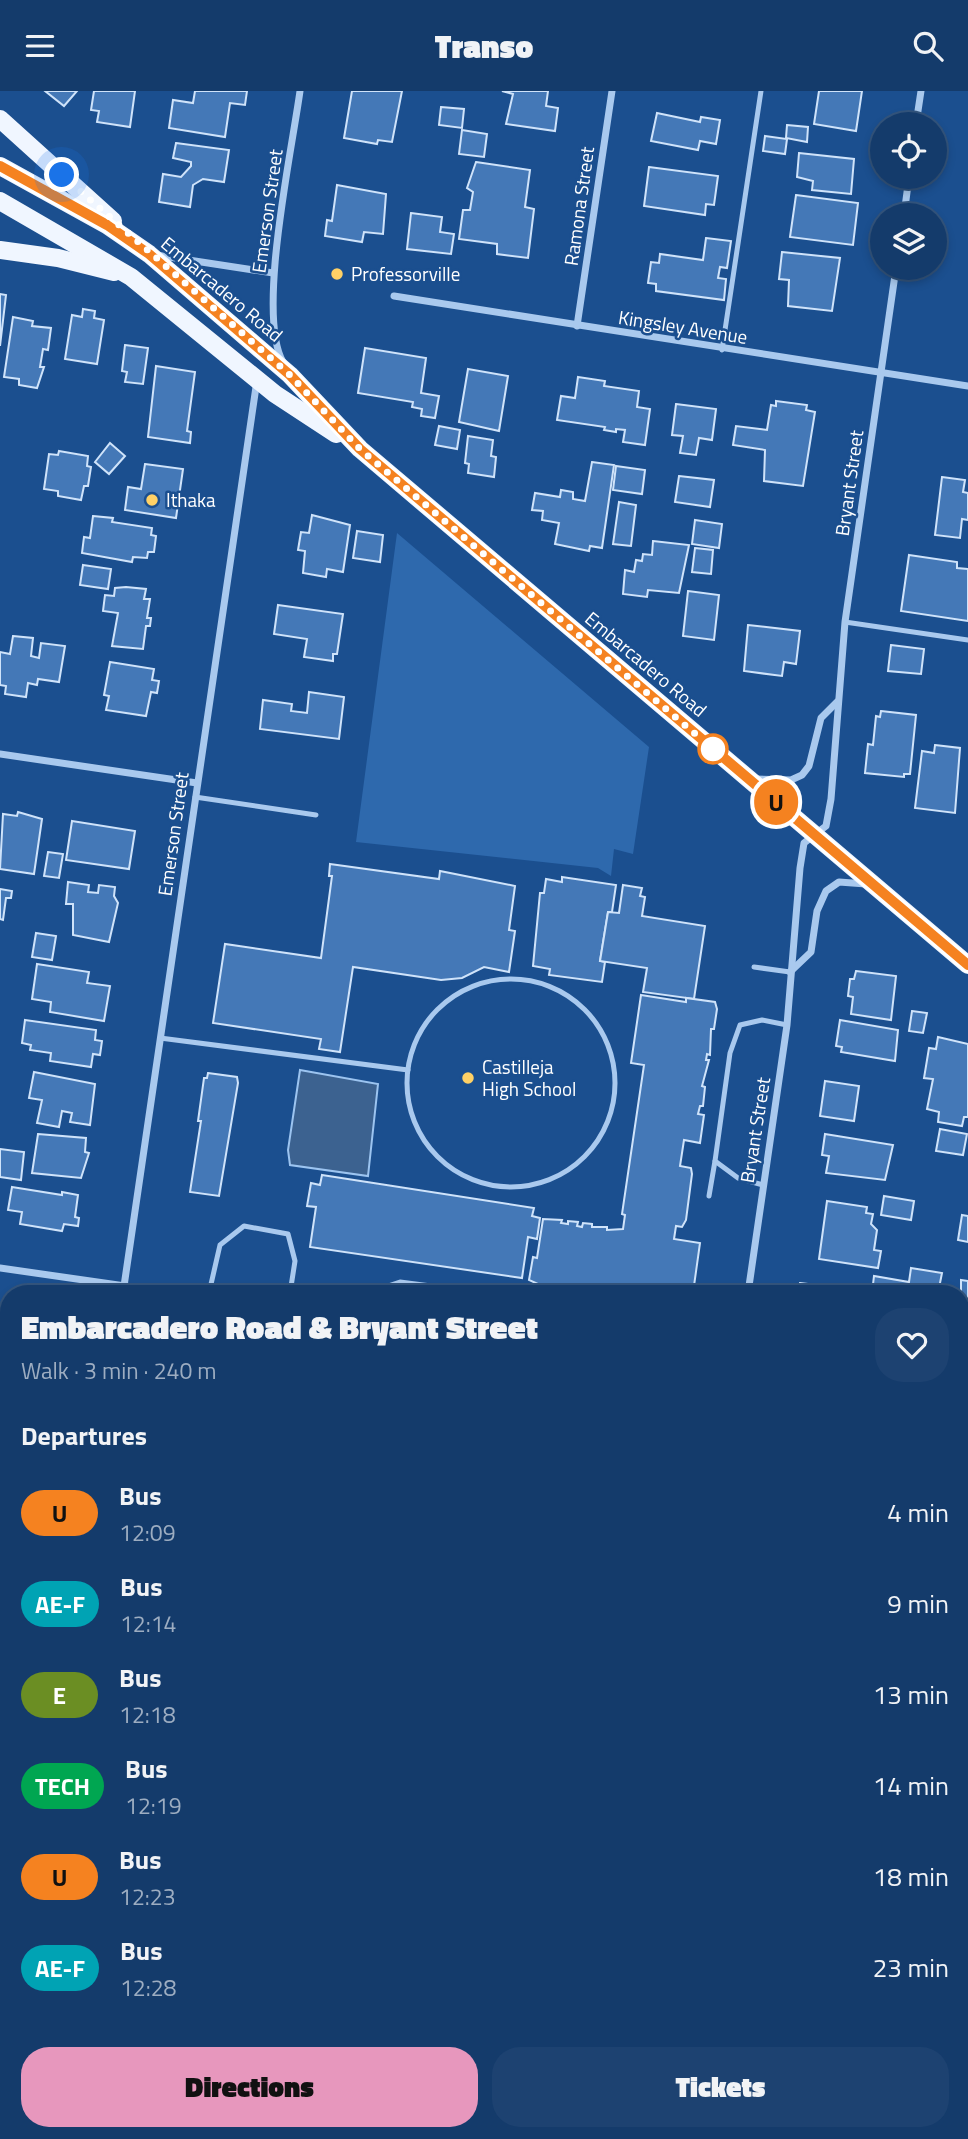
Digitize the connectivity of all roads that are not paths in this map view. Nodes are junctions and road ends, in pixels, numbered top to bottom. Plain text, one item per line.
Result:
1 (300, 91) edge
2 (612, 91) edge
3 (761, 91) edge
4 (921, 91) edge
5 (918, 112) edge
6 (0, 119) edge
7 (0, 166) edge
8 (0, 201) edge
9 (0, 250) edge
10 (149, 254) junction
11 (273, 273) junction
12 (131, 277) junction
13 (894, 280) edge
14 (394, 296) dead end
15 (577, 327) junction
16 (722, 349) junction
17 (881, 374) junction
18 (290, 375) junction
19 (257, 379) junction
20 (968, 386) edge
21 (360, 449) junction
22 (845, 622) junction
23 (968, 640) edge
24 (837, 702) junction
25 (0, 754) edge
26 (748, 779) junction
27 (197, 783) junction
28 (195, 797) junction
29 (316, 815) dead end
30 (815, 835) junction
31 (873, 884) junction
32 (968, 965) edge
33 (754, 967) dead end
34 (789, 972) junction
35 (787, 1025) junction
36 (160, 1038) junction
37 (408, 1070) junction
38 (715, 1161) junction
39 (763, 1185) junction
40 (709, 1195) dead end
41 (0, 1268) edge
42 (96, 1285) edge
43 (125, 1285) edge
44 (211, 1285) edge
45 (291, 1285) edge
46 (392, 1285) edge
47 (417, 1285) edge
48 (749, 1285) edge

1 - 11 street, Emerson Street
2 - 15 street, Ramona Street
3 - 16 lane
4 - 5 street
6 - 10 main road
7 - 10 main road, Embarcadero Road
8 - 12 main road, Embarcadero Road
9 - 12 main road
10 - 11 street
10 - 18 main road, Embarcadero Road
11 - 18 street, Emerson Street
12 - 19 main road, Embarcadero Road
13 - 17 street, Bryant Street
14 - 15 street, Kingsley Avenue
15 - 16 street, Kingsley Avenue
16 - 17 street, Kingsley Avenue
17 - 20 street, Kingsley Avenue
17 - 22 street, Bryant Street
18 - 21 main road, Embarcadero Road
19 - 21 main road, Embarcadero Road
19 - 27 street, Emerson Street
21 - 26 main road, Embarcadero Road
22 - 23 lane
22 - 24 street, Bryant Street
24 - 26 street, Bryant Street
24 - 30 street, Bryant Street
25 - 27 street
26 - 30 main road, Embarcadero Road
27 - 28 street, Emerson Street
28 - 29 lane
28 - 36 street, Emerson Street
30 - 31 main road, Embarcadero Road
30 - 34 street, Bryant Street
31 - 32 main road, Embarcadero Road
31 - 34 street
33 - 34 lane
34 - 35 street, Bryant Street
35 - 38 lane
35 - 39 street, Bryant Street
36 - 37 lane
36 - 43 street, Emerson Street
37 - 37 lane
38 - 39 lane
38 - 40 lane
39 - 48 street, Bryant Street
41 - 42 street
44 - 45 lane
46 - 47 lane

